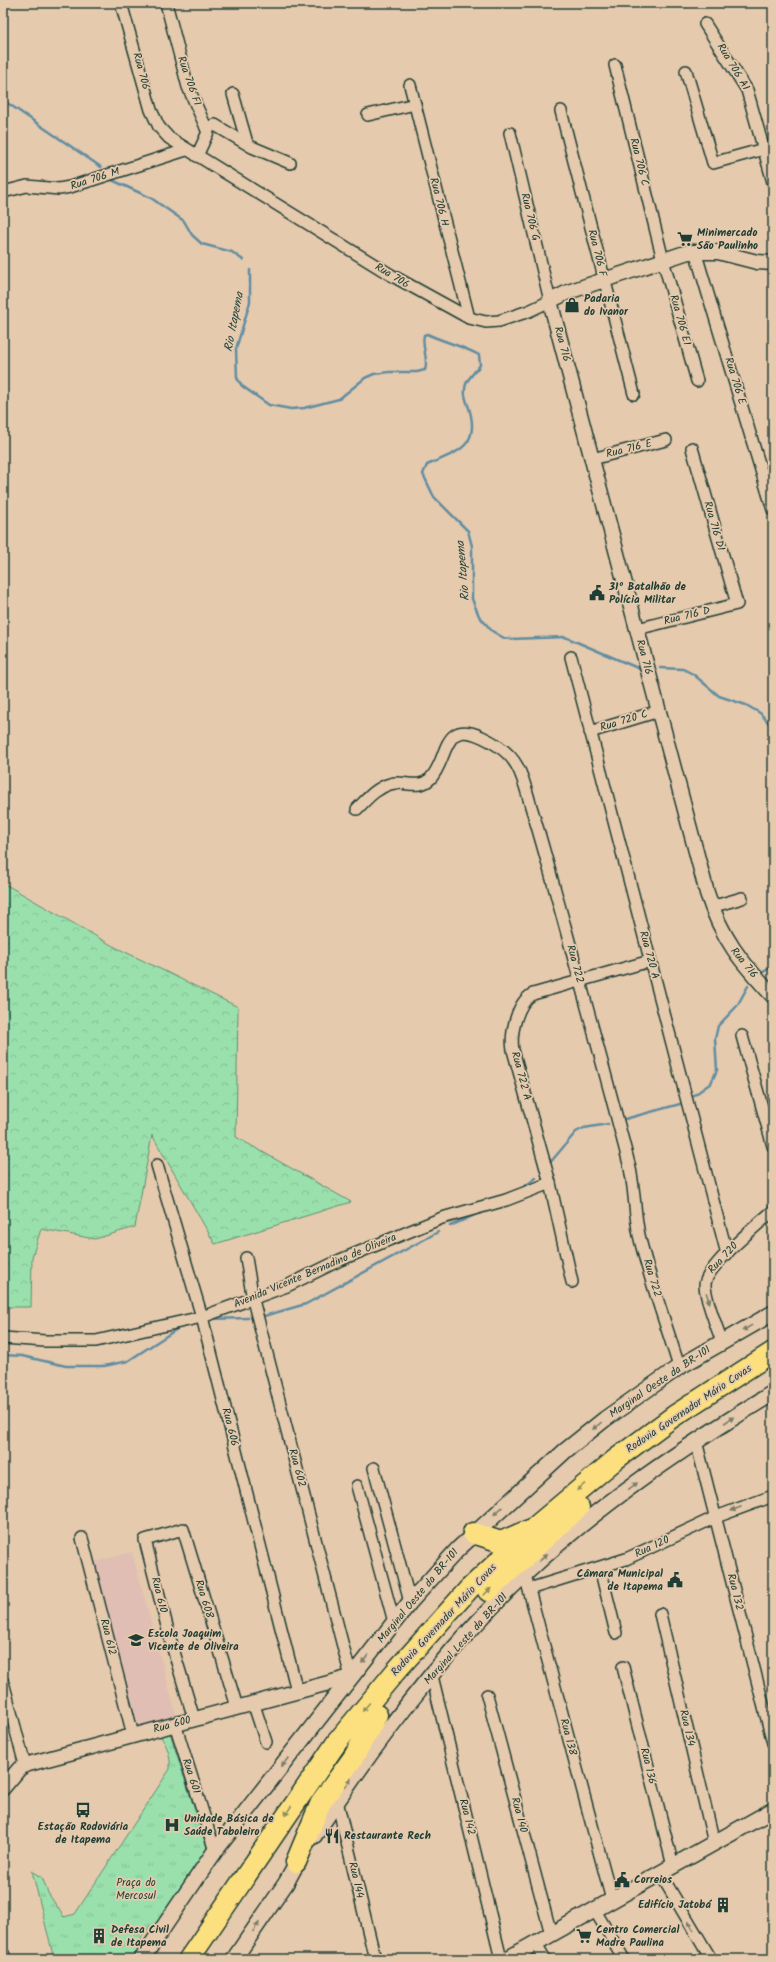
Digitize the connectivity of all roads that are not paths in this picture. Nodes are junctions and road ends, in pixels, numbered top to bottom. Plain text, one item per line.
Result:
1 (121, 3) edge
2 (166, 3) edge
3 (705, 24) dead end
4 (616, 65) dead end
5 (686, 71) dead end
6 (410, 85) dead end
7 (233, 94) dead end
8 (415, 104) junction
9 (561, 112) dead end
10 (368, 115) dead end
11 (206, 128) junction
12 (510, 133) dead end
13 (247, 143) junction
14 (764, 149) junction
15 (186, 150) junction
16 (197, 156) junction
17 (290, 163) dead end
18 (773, 182) edge
19 (3, 192) edge
20 (695, 251) junction
21 (663, 260) junction
22 (773, 263) edge
23 (604, 280) junction
24 (550, 301) junction
25 (469, 318) junction
26 (697, 381) dead end
27 (634, 394) dead end
28 (666, 440) dead end
29 (692, 448) dead end
30 (592, 459) junction
31 (773, 510) edge
32 (737, 604) joint
33 (637, 629) junction
34 (571, 657) dead end
35 (659, 711) junction
36 (590, 732) junction
37 (357, 809) dead end
38 (742, 898) dead end
39 (712, 907) junction
40 (650, 961) junction
41 (579, 980) junction
42 (773, 996) edge
43 (742, 1036) dead end
44 (773, 1146) edge
45 (157, 1165) dead end
46 (550, 1183) junction
47 (773, 1211) edge
48 (727, 1254) junction
49 (246, 1258) dead end
50 (572, 1282) dead end
51 (253, 1300) junction
52 (773, 1314) edge
53 (202, 1317) junction
54 (3, 1338) edge
55 (722, 1342) junction
56 (773, 1352) edge
57 (679, 1367) junction
58 (773, 1367) edge
59 (773, 1393) edge
60 (696, 1441) junction
61 (374, 1468) dead end
62 (357, 1486) dead end
63 (773, 1496) edge
64 (716, 1517) junction
65 (536, 1526) junction
66 (474, 1533) junction
67 (82, 1538) dead end
68 (145, 1540) joint
69 (600, 1568) junction
70 (525, 1574) junction
71 (529, 1589) junction
72 (410, 1602) junction
73 (660, 1614) dead end
74 (394, 1622) junction
75 (616, 1633) dead end
76 (623, 1667) dead end
77 (432, 1676) junction
78 (351, 1677) junction
79 (3, 1682) edge
80 (298, 1690) junction
81 (487, 1695) dead end
82 (254, 1702) junction
83 (237, 1707) junction
84 (377, 1715) junction
85 (194, 1719) junction
86 (175, 1724) junction
87 (133, 1735) junction
88 (266, 1742) dead end
89 (773, 1743) edge
90 (25, 1765) junction
91 (3, 1788) edge
92 (337, 1801) junction
93 (773, 1810) edge
94 (714, 1843) junction
95 (215, 1851) junction
96 (296, 1862) junction
97 (673, 1866) junction
98 (660, 1874) junction
99 (612, 1900) junction
100 (594, 1909) junction
101 (551, 1934) junction
102 (536, 1942) junction
103 (142, 1959) edge
104 (189, 1959) edge
105 (204, 1959) edge
106 (234, 1959) edge
107 (375, 1959) edge
108 (502, 1959) edge
109 (507, 1959) edge
110 (545, 1959) edge
111 (624, 1959) edge
112 (711, 1959) edge

1 - 15 street, Rua 706
2 - 11 street, Rua 706 F1
3 - 14 street, Rua 706 A1
4 - 21 street, Rua 706 C
5 - 14 street
6 - 8 street, Rua 706 H
7 - 13 street
8 - 10 street
8 - 25 street, Rua 706 H
9 - 23 street, Rua 706 F
11 - 13 street
11 - 16 street
12 - 24 street, Rua 706 G
13 - 17 street
14 - 18 street, Rua 706 A1
15 - 16 street, Rua 706
15 - 19 street, Rua 706 M
16 - 25 street, Rua 706
20 - 21 street, Rua 706
20 - 22 street, Rua 706
20 - 31 street, Rua 706 E
21 - 23 street, Rua 706
21 - 26 street, Rua 706 E1
23 - 24 street, Rua 706
23 - 27 street, Rua 706 F
24 - 25 street, Rua 706
24 - 30 street, Rua 716
28 - 30 street, Rua 716 E
29 - 32 street, Rua 716 D1
30 - 33 street, Rua 716
32 - 33 street, Rua 716 D
33 - 35 street, Rua 716
34 - 36 street, Rua 720 A
35 - 36 street, Rua 720 C
35 - 39 street, Rua 716
36 - 40 street, Rua 720 A
37 - 41 street, Rua 722
38 - 39 street
39 - 42 street, Rua 716
40 - 41 street, Rua 722 A
40 - 48 street, Rua 720 A
41 - 46 street, Rua 722 A
41 - 57 street, Rua 722
43 - 44 street
45 - 53 street, Rua 606
46 - 50 street, Rua 722 A
46 - 51 street, Avenida Vicente Bernadino de Oliveira
47 - 48 street, Rua 720
48 -> 55 street, Rua 720
49 - 51 street, Rua 602
51 - 53 street, Avenida Vicente Bernadino de Oliveira
51 - 78 street, Rua 602
52 -> 55 main road, Marginal Oeste da BR-101
53 - 54 street, Avenida Vicente Bernadino de Oliveira
53 - 80 street, Rua 606
55 - 57 main road, Marginal Oeste da BR-101
56 -> 65 highway, Rodovia Governador Mário Covas
57 -> 66 main road, Marginal Oeste da BR-101
84 -> 58 highway, Rodovia Governador Mário Covas
60 -> 59 main road, Marginal Leste da BR-101
60 - 64 street, Rua 132
70 -> 60 main road, Marginal Leste da BR-101
61 - 72 street
62 - 74 street
63 -> 64 street, Rua 120
64 - 69 street, Rua 120
64 - 89 street, Rua 132
65 - 66 highway
65 -> 104 highway, Rodovia Governador Mário Covas
66 - 72 main road, Marginal Oeste da BR-101
67 - 87 street, Rua 612
68 - 83 street, Rua 608
68 - 85 street, Rua 610
69 - 71 street, Rua 120
69 - 75 street
70 - 71 street, Rua 138
70 - 77 main road, Marginal Leste da BR-101
71 - 99 street, Rua 138
72 - 74 main road, Marginal Oeste da BR-101
73 - 94 street, Rua 134
74 -> 78 main road, Marginal Oeste da BR-101
76 - 97 street, Rua 136
92 -> 77 main road, Marginal Leste da BR-101
77 - 108 street, Rua 142
78 - 80 street, Rua 600
78 -> 95 main road, Marginal Oeste da BR-101
79 - 90 street
80 - 82 street, Rua 600
81 - 101 street, Rua 140
82 - 83 street, Rua 600
82 - 88 street
83 - 85 street, Rua 600
84 - 96 highway
84 - 105 highway, Rodovia Governador Mário Covas
85 - 86 street, Rua 600
86 - 87 street, Rua 600
86 - 95 street, Rua 601
87 - 90 street, Rua 600
90 - 91 street, Rua 600
92 - 96 main road, Marginal Leste da BR-101
92 - 107 street, Rua 144
93 - 94 main road
94 - 97 main road
95 - 103 main road, Marginal Oeste da BR-101
106 -> 96 main road, Marginal Leste da BR-101
97 - 98 main road
98 - 99 main road
112 -> 98 street
99 - 100 main road
100 - 101 main road
100 - 111 street
101 - 102 main road
102 - 109 main road
102 - 110 street

